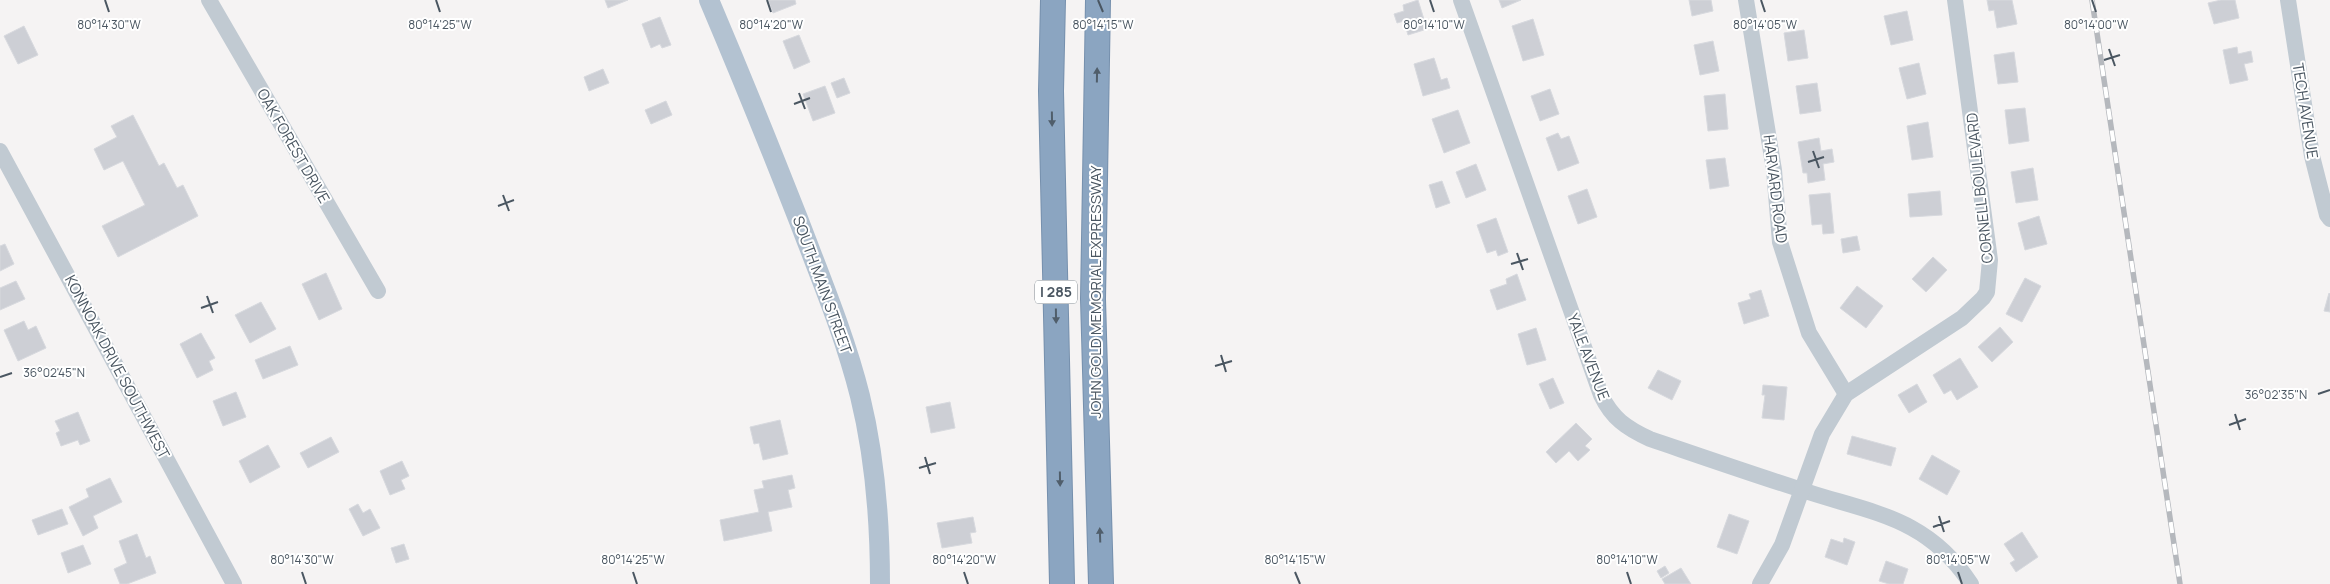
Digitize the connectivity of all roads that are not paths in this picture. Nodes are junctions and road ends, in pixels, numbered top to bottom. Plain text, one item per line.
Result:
1 (208, 0) edge
2 (709, 0) edge
3 (1039, 0) edge
4 (1053, 0) edge
5 (1461, 0) edge
6 (1746, 0) edge
7 (1955, 0) edge
8 (2288, 0) edge
9 (1099, 6) edge
10 (1051, 91) junction
11 (0, 150) edge
12 (2330, 219) edge
13 (378, 291) dead end
14 (1846, 394) junction
15 (1802, 490) junction
16 (234, 584) edge
17 (880, 584) edge
18 (1062, 584) edge
19 (1101, 584) edge
20 (1760, 584) edge
21 (1971, 584) edge

1 - 13 street, OAK FOREST DRIVE
2 - 17 main road, SOUTH MAIN STREET
3 - 10 highway
4 - 10 highway, I 285
5 - 15 street, YALE AVENUE
6 - 14 street, HARVARD ROAD
7 - 14 street, CORNELL BOULEVARD
8 - 12 street, TECH AVENUE
19 -> 9 highway, JOHN GOLD MEMORIAL EXPRESSWAY / I 285
10 -> 18 highway, I 285
11 - 16 street, KONNOAK DRIVE SOUTHWEST
14 - 15 street, CORNELL BOULEVARD
15 - 20 street, CORNELL BOULEVARD
15 - 21 street, YALE AVENUE

